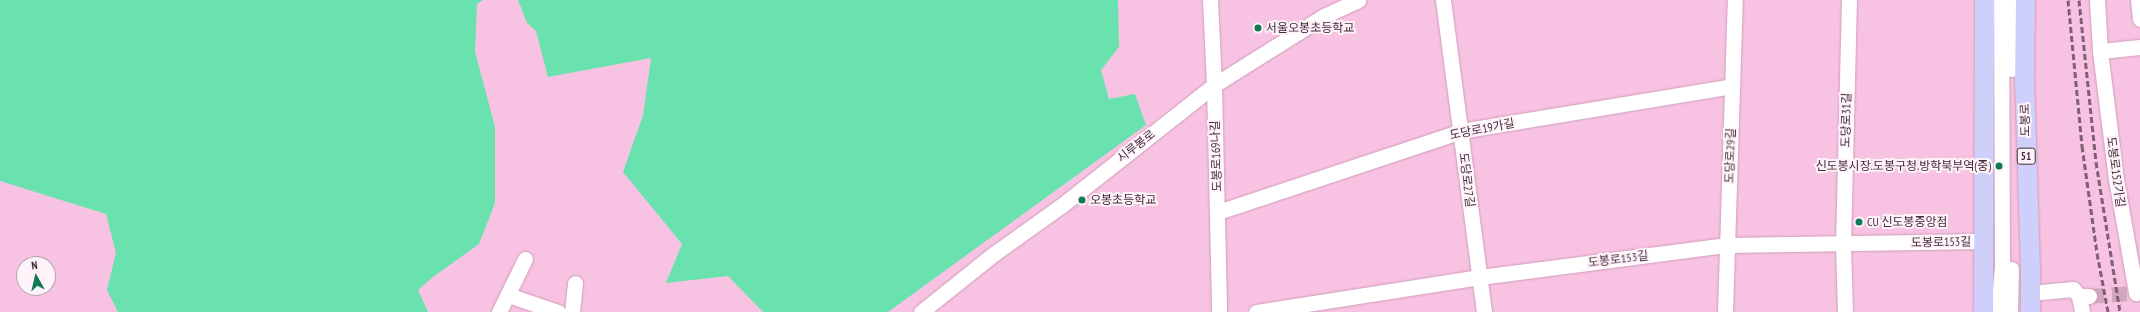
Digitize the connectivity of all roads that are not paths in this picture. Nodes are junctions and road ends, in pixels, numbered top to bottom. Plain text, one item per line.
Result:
1 (1210, 0) edge
2 (1359, 0) edge
3 (1443, 0) edge
4 (1735, 0) edge
5 (1849, 0) edge
6 (1984, 0) edge
7 (2001, 0) edge
8 (2012, 0) edge
9 (2025, 0) edge
10 (2097, 0) edge
11 (2138, 0) edge
12 (2140, 19) edge
13 (2140, 47) edge
14 (2100, 51) junction
15 (1214, 85) junction
16 (1732, 86) junction
17 (1461, 131) junction
18 (1218, 212) junction
19 (1982, 241) junction
20 (1727, 244) junction
21 (1843, 244) junction
22 (525, 259) dead end
23 (1480, 277) junction
24 (575, 283) dead end
25 (2030, 293) junction
26 (2136, 293) edge
27 (508, 295) junction
28 (924, 311) edge
29 (499, 312) edge
30 (558, 312) edge
31 (572, 312) edge
32 (1219, 312) edge
33 (1256, 312) edge
34 (1484, 312) edge
35 (1725, 312) edge
36 (1845, 312) edge
37 (1982, 312) edge
38 (1998, 312) edge
39 (2010, 312) edge
40 (2030, 312) edge
41 (2082, 312) edge

1 - 15 street, 도봉로169나길
2 - 15 street, 시루봉로
3 - 17 street, 도당로27길
4 - 16 street, 도당로29길
5 - 21 street, 도당로31길
6 - 19 main road
7 - 38 street
8 - 39 street
9 - 25 main road, 도봉로 / 51
10 - 14 street, 도봉로152가길
11 - 12 street
13 - 14 street
14 - 26 street, 도봉로152가길
15 - 18 street, 도봉로169나길
15 - 28 street, 시루봉로
16 - 17 street, 도당로19가길
16 - 20 street, 도당로29길
17 - 18 street, 도당로19가길
17 - 23 street, 도당로27길
18 - 32 street, 도봉로169나길
19 - 21 street, 도봉로153길
19 - 37 main road
20 - 21 street, 도봉로153길
20 - 23 street, 도봉로153길
20 - 35 street, 도당로29길
21 - 36 street, 도당로31길
22 - 27 street
23 - 33 street, 도봉로153길
23 - 34 street, 도당로27길
24 - 31 street
25 - 40 main road, 도봉로 / 51
25 - 41 street
27 - 29 street
27 - 30 street

